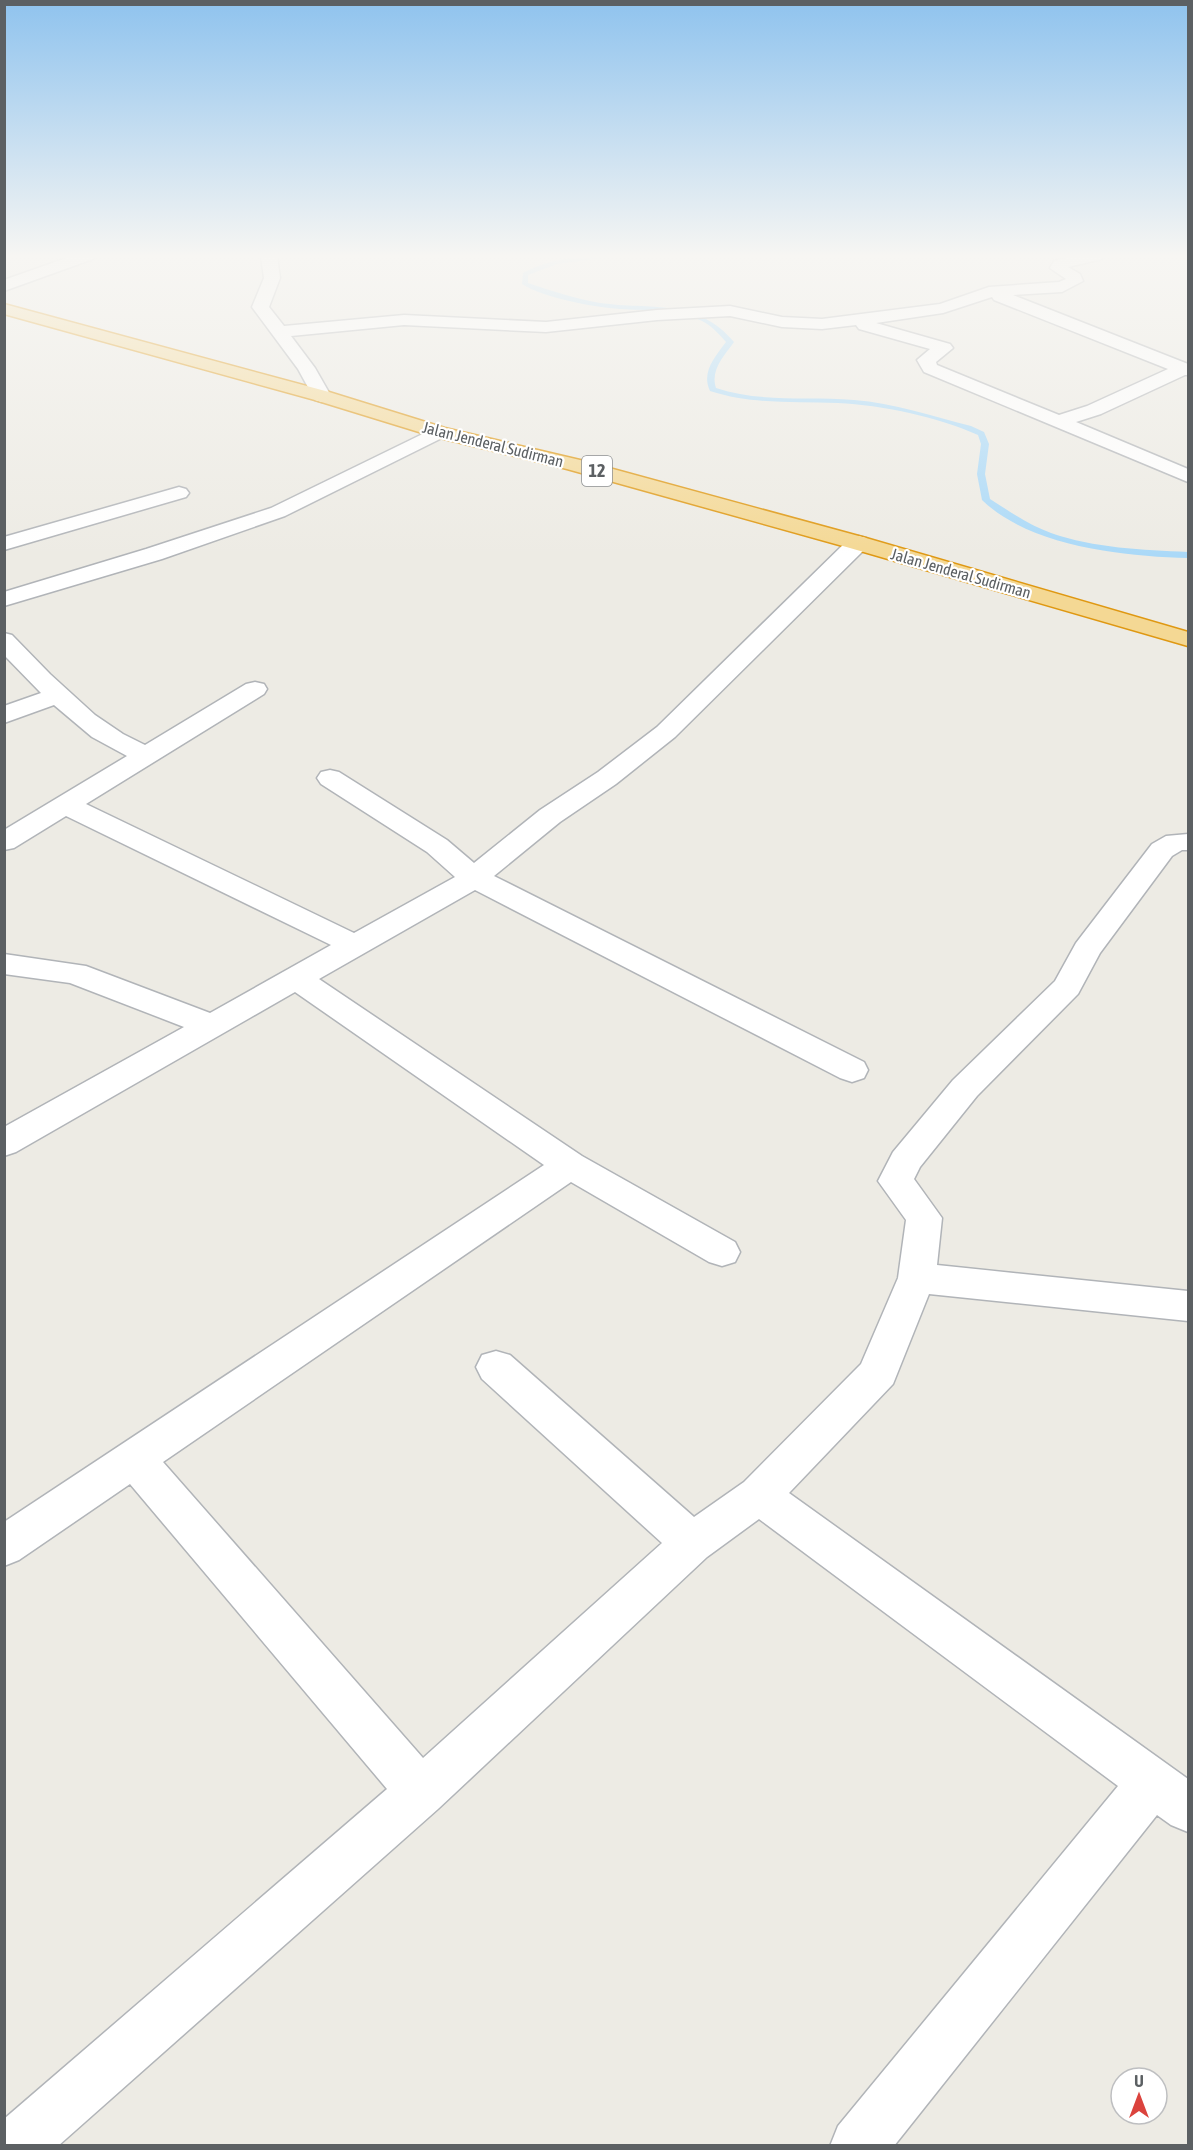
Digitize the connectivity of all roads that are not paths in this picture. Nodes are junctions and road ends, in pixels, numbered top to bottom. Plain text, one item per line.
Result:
1 (177, 356) edge
2 (297, 356) edge
3 (932, 356) edge
4 (1153, 356) edge
5 (1186, 369) edge
6 (322, 396) junction
7 (1064, 424) junction
8 (439, 432) junction
9 (1188, 476) edge
10 (178, 493) dead end
11 (4, 543) edge
12 (858, 543) junction
13 (4, 599) edge
14 (1188, 639) edge
15 (4, 640) edge
16 (255, 689) dead end
17 (60, 694) junction
18 (4, 715) edge
19 (148, 755) junction
20 (330, 778) dead end
21 (64, 804) junction
22 (4, 842) edge
23 (1188, 842) edge
24 (474, 878) junction
25 (354, 944) junction
26 (4, 964) edge
27 (296, 978) junction
28 (212, 1026) junction
29 (852, 1070) dead end
30 (4, 1143) edge
31 (570, 1165) junction
32 (722, 1252) dead end
33 (917, 1278) junction
34 (1188, 1306) edge
35 (496, 1367) dead end
36 (134, 1458) junction
37 (759, 1495) junction
38 (692, 1543) junction
39 (4, 1546) edge
40 (422, 1792) junction
41 (1171, 1795) edge
42 (16, 2145) edge
43 (858, 2145) edge

1 - 6 highway, Jalan Jenderal Sudirman / 12
2 - 6 street
3 - 7 street
4 - 5 street
5 - 7 street
6 - 8 highway, Jalan Jenderal Sudirman / 12
7 - 9 street
8 - 12 highway, Jalan Jenderal Sudirman / 12
8 - 13 street
10 - 11 street
12 - 14 highway, Jalan Jenderal Sudirman / 12
12 - 24 street
15 - 17 street
16 - 19 street
17 - 18 street
17 - 19 street
19 - 21 street
20 - 24 street
21 - 22 street
21 - 25 street
23 - 33 street
24 - 25 street
24 - 29 street
25 - 27 street
26 - 28 street
27 - 28 street
27 - 31 street
28 - 30 street
31 - 32 street
31 - 36 street
33 - 34 street
33 - 37 street
35 - 38 street
36 - 39 street
36 - 40 street
37 - 38 street
37 - 41 street
38 - 40 street
40 - 42 street
41 - 43 street

